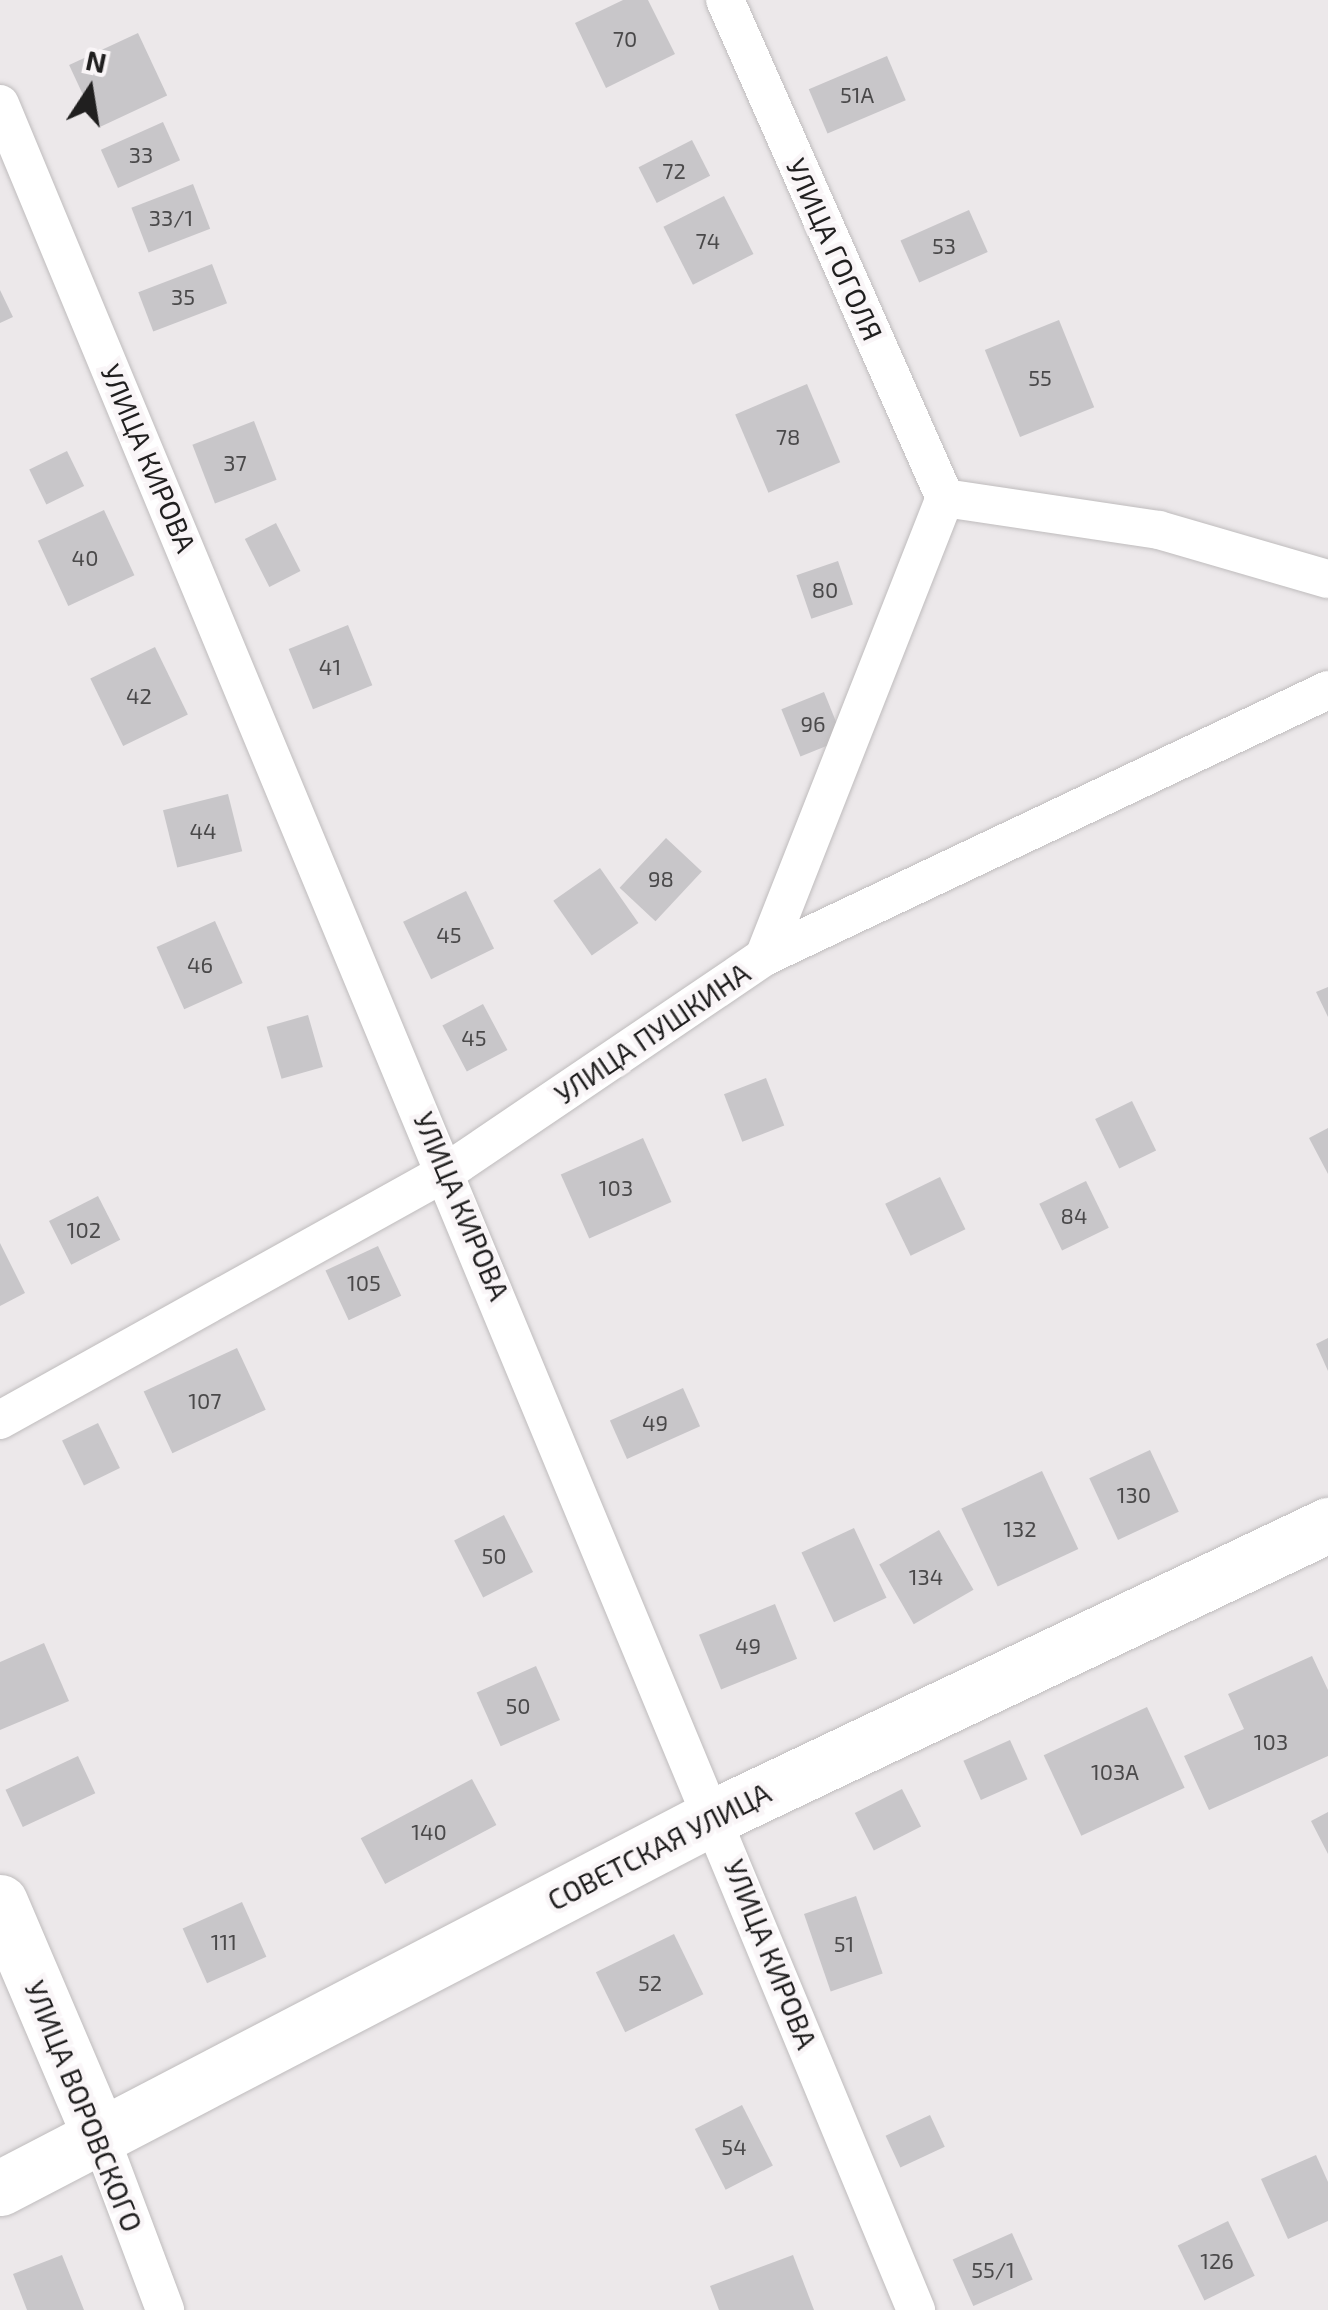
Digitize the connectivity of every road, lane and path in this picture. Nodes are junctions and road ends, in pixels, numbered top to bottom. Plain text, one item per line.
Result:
1 (725, 0) edge
2 (0, 104) edge
3 (945, 498) junction
4 (1328, 579) edge
5 (1328, 690) edge
6 (764, 957) junction
7 (448, 1171) junction
8 (0, 1420) edge
9 (1328, 1525) edge
10 (715, 1816) junction
11 (0, 1902) edge
12 (99, 2134) junction
13 (0, 2188) edge
14 (166, 2310) edge
15 (916, 2310) edge

1 - 3 street, УЛИЦА ГОГОЛЯ
2 - 7 street, УЛИЦА КИРОВА
3 - 4 street
3 - 6 street
5 - 6 street, УЛИЦА ПУШКИНА
6 - 7 street, УЛИЦА ПУШКИНА
7 - 8 street, УЛИЦА ПУШКИНА
7 - 10 street, УЛИЦА КИРОВА
9 - 10 main road, СОВЕТСКАЯ УЛИЦА
10 - 12 main road, СОВЕТСКАЯ УЛИЦА
10 - 15 street, УЛИЦА КИРОВА
11 - 12 main road, УЛИЦА ВОРОВСКОГО
12 - 13 main road, СОВЕТСКАЯ УЛИЦА
12 - 14 street, УЛИЦА ВОРОВСКОГО

